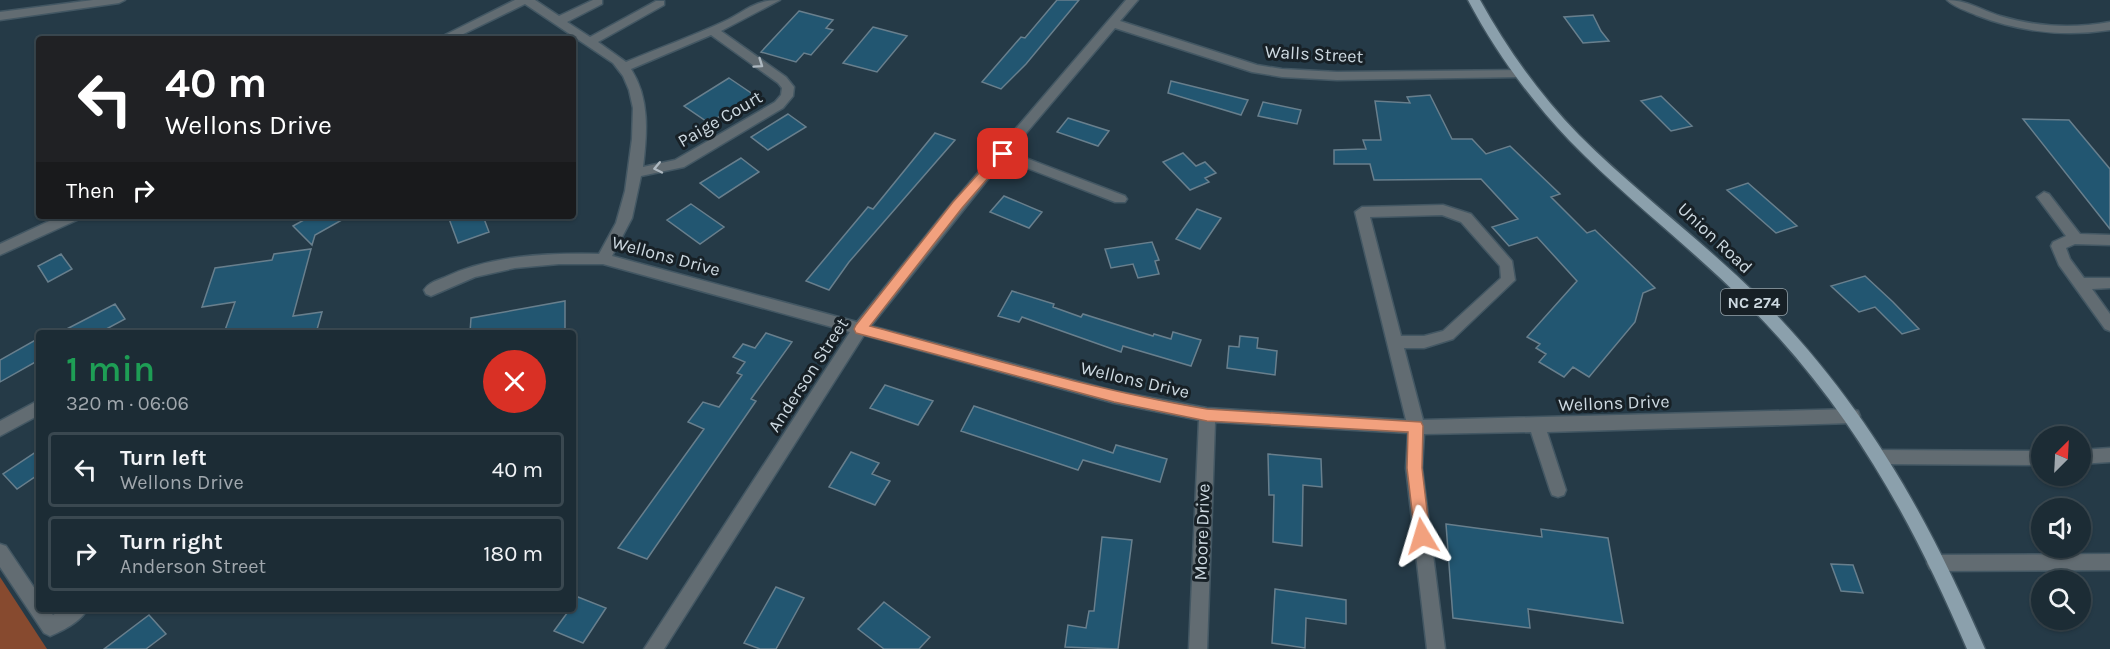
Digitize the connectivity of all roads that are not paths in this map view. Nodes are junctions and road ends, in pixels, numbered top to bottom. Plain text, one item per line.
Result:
1 (119, 0) edge
2 (526, 0) edge
3 (774, 0) edge
4 (1132, 0) edge
5 (1473, 0) edge
6 (1953, 0) edge
7 (598, 2) dead end
8 (660, 3) dead end
9 (0, 16) edge
10 (559, 21) junction
11 (1113, 23) junction
12 (2110, 26) edge
13 (712, 30) junction
14 (448, 36) edge
15 (591, 41) junction
16 (625, 68) junction
17 (1519, 73) junction
18 (1003, 154) junction
19 (635, 173) junction
20 (2044, 197) dead end
21 (1120, 199) dead end
22 (66, 219) edge
23 (2076, 239) junction
24 (2110, 240) edge
25 (0, 250) edge
26 (603, 259) junction
27 (2110, 283) edge
28 (2080, 284) junction
29 (431, 290) dead end
30 (2110, 324) edge
31 (860, 329) junction
32 (1395, 342) junction
33 (36, 409) edge
34 (1207, 415) junction
35 (1852, 416) junction
36 (1537, 425) junction
37 (1416, 426) junction
38 (0, 429) edge
39 (2110, 455) edge
40 (2091, 456) edge
41 (1878, 457) junction
42 (2031, 458) edge
43 (1558, 490) dead end
44 (0, 552) edge
45 (2110, 562) edge
46 (1936, 563) junction
47 (36, 606) edge
48 (40, 612) edge
49 (73, 612) edge
50 (653, 649) edge
51 (1198, 649) edge
52 (1436, 649) edge
53 (1976, 649) edge

1 - 9 street
2 - 10 street
2 - 14 street
3 - 13 street
4 - 11 street, Anderson Street
5 - 17 main road, Union Road / NC 274
6 - 12 street
7 - 10 street
8 - 15 street
10 - 15 street
11 - 17 street, Walls Street
11 - 18 street, Anderson Street
13 - 16 street
13 -> 19 street, Paige Court
15 - 16 street
16 - 19 street
17 - 35 main road, Union Road / NC 274
18 - 21 street
18 - 31 street, Anderson Street
19 - 26 street
20 - 23 street
22 - 25 street
23 - 24 street
23 - 28 street
26 - 29 street, Wellons Drive
26 - 31 street, Wellons Drive
27 - 28 street
28 - 30 street
31 - 34 street, Wellons Drive
31 - 50 street, Anderson Street
32 - 32 street
32 - 37 street
33 - 38 street
34 - 37 street, Wellons Drive
34 - 51 street, Moore Drive
35 - 36 street, Wellons Drive
35 - 41 main road, Union Road / NC 274
36 - 37 street, Wellons Drive
36 - 43 street
37 - 52 street
39 - 40 street
41 - 42 street
41 - 46 main road, Union Road / NC 274
44 - 47 street
45 - 46 street
46 - 53 main road, Union Road / NC 274
48 - 49 street

